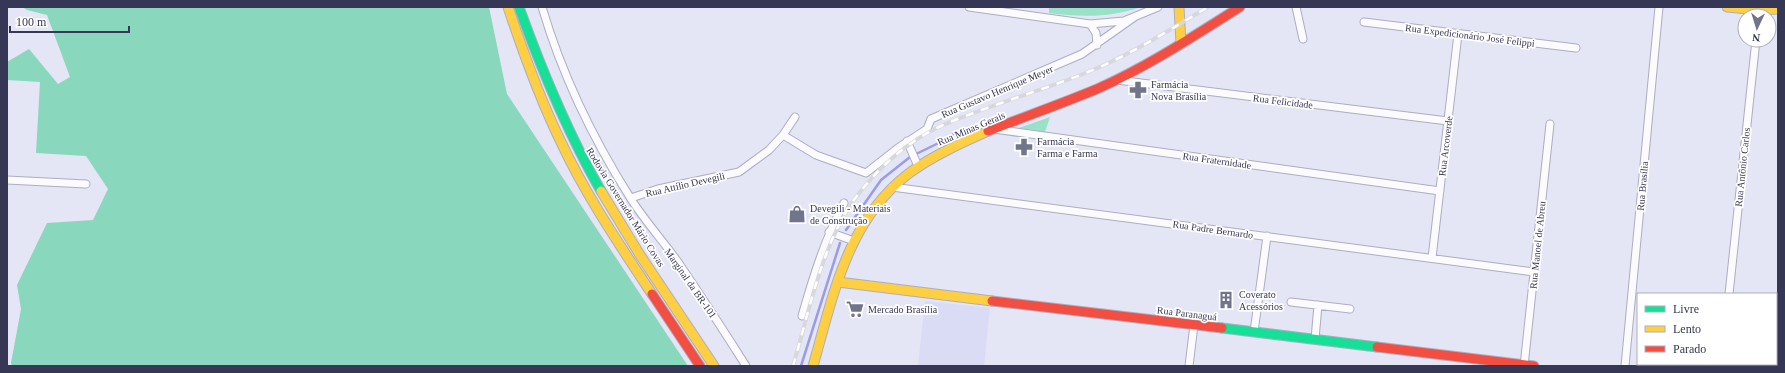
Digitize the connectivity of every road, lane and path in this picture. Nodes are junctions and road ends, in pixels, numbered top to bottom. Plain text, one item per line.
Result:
1 (508, 7) edge
2 (519, 7) edge
3 (542, 7) edge
4 (969, 7) edge
5 (1158, 7) edge
6 (1180, 7) edge
7 (1240, 7) edge
8 (1296, 7) edge
9 (1659, 7) edge
10 (1727, 7) edge
11 (1003, 9) edge
12 (1737, 9) edge
13 (1136, 16) junction
14 (1364, 22) dead end
15 (1090, 24) junction
16 (1458, 34) junction
17 (1303, 39) dead end
18 (1181, 44) junction
19 (1097, 45) junction
20 (1576, 48) dead end
21 (1755, 48) edge
22 (1117, 80) junction
23 (795, 117) dead end
24 (1448, 121) junction
25 (1550, 124) dead end
26 (993, 129) junction
27 (783, 135) junction
28 (908, 141) junction
29 (918, 166) junction
30 (7, 180) edge
31 (86, 184) dead end
32 (892, 187) junction
33 (1440, 190) junction
34 (631, 198) junction
35 (844, 203) dead end
36 (829, 232) junction
37 (1267, 236) junction
38 (854, 241) junction
39 (1432, 258) junction
40 (1534, 272) junction
41 (838, 282) junction
42 (1729, 293) edge
43 (1291, 302) dead end
44 (1318, 305) junction
45 (1350, 309) dead end
46 (802, 316) dead end
47 (1194, 325) junction
48 (1254, 332) junction
49 (1315, 339) junction
50 (1524, 365) edge
51 (700, 366) edge
52 (714, 366) edge
53 (746, 366) edge
54 (814, 366) edge
55 (1189, 366) edge
56 (1534, 366) edge
57 (1625, 366) edge

1 - 51 main road
2 - 52 main road, Rodovia Governador Mário Covas
3 - 34 street, Marginal da BR-101
4 - 11 street
5 - 13 street
6 - 18 main road
7 - 18 main road, Rua Minas Gerais
8 - 17 street
9 - 57 street, Rua Brasília
10 - 12 main road
11 - 15 street
13 - 15 street
13 - 19 street, Rua Gustavo Henrique Meyer
14 - 16 street, Rua Expedicionário José Felippi
15 - 19 street
16 - 20 street, Rua Expedicionário José Felippi
16 - 24 street, Rua Arcoverde
18 - 22 main road, Rua Minas Gerais
19 - 28 street, Rua Gustavo Henrique Meyer
21 - 42 street, Rua Antônio Carlos
22 - 24 street, Rua Felicidade
22 - 26 main road, Rua Minas Gerais
23 - 27 street
24 - 33 street, Rua Arcoverde
25 - 40 street, Rua Manoel de Abreu
26 - 29 main road, Rua Minas Gerais
26 - 33 street, Rua Fraternidade
27 - 28 street, Rua Gustavo Henrique Meyer
27 - 34 street, Rua Attílio Devegili
28 - 29 street
29 - 32 main road, Rua Minas Gerais
30 - 31 street
32 - 37 street, Rua Padre Bernardo
32 - 38 main road, Rua Minas Gerais
33 - 39 street, Rua Arcoverde
34 - 53 street, Marginal da BR-101
35 - 36 street
36 - 38 street
36 - 46 street
37 - 39 street, Rua Padre Bernardo
37 - 48 street
38 - 41 main road, Rua Minas Gerais
39 - 40 street, Rua Padre Bernardo
40 - 50 street, Rua Manoel de Abreu
41 - 47 main road, Rua Paranaguá
41 - 54 main road, Rua Minas Gerais
43 - 44 street
44 - 45 street
44 - 49 street
47 - 48 main road, Rua Paranaguá
47 - 55 street
48 - 49 main road, Rua Paranaguá
49 - 50 main road, Rua Paranaguá
50 - 56 main road, Rua Paranaguá

